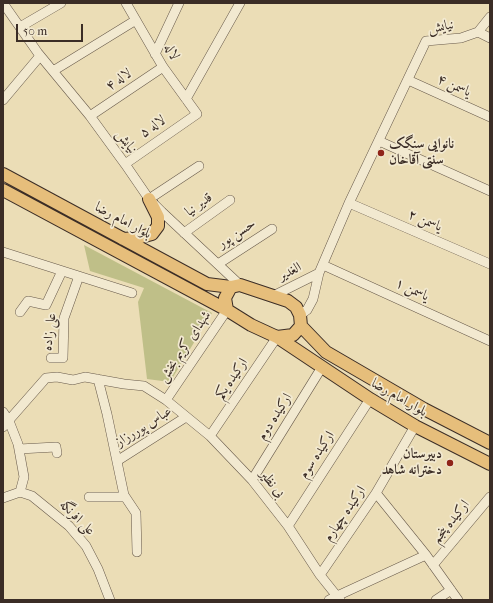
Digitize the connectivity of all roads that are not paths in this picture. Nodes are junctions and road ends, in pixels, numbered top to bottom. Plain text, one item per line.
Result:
1 (3, 3) edge
2 (61, 3) edge
3 (126, 3) edge
4 (179, 3) edge
5 (240, 3) edge
6 (136, 20) junction
7 (489, 21) edge
8 (20, 27) junction
9 (478, 32) junction
10 (490, 38) edge
11 (155, 54) junction
12 (40, 56) junction
13 (163, 67) junction
14 (53, 71) junction
15 (408, 80) junction
16 (186, 99) junction
17 (3, 100) edge
18 (197, 114) joint
19 (90, 116) junction
20 (490, 117) edge
21 (379, 141) junction
22 (125, 164) junction
23 (199, 166) dead end
24 (3, 174) edge
25 (3, 190) edge
26 (490, 191) edge
27 (149, 199) junction
28 (230, 200) dead end
29 (349, 203) junction
30 (272, 229) dead end
31 (184, 233) junction
32 (123, 239) junction
33 (3, 252) edge
34 (218, 264) junction
35 (490, 264) edge
36 (321, 269) junction
37 (62, 271) junction
38 (79, 276) junction
39 (235, 286) junction
40 (132, 293) dead end
41 (273, 296) junction
42 (227, 310) junction
43 (20, 312) dead end
44 (301, 321) junction
45 (277, 337) junction
46 (490, 341) edge
47 (51, 358) dead end
48 (322, 368) junction
49 (98, 379) junction
50 (370, 399) junction
51 (166, 400) junction
52 (3, 412) edge
53 (186, 417) junction
54 (6, 424) edge
55 (415, 426) junction
56 (210, 436) junction
57 (490, 443) edge
58 (19, 449) junction
59 (57, 453) dead end
60 (117, 461) junction
61 (490, 464) edge
62 (252, 480) junction
63 (20, 492) junction
64 (376, 493) junction
65 (490, 496) edge
66 (89, 497) dead end
67 (125, 497) junction
68 (3, 498) edge
69 (288, 526) junction
70 (137, 552) dead end
71 (426, 555) junction
72 (433, 566) junction
73 (320, 575) junction
74 (451, 590) junction
75 (335, 599) edge
76 (110, 600) edge
77 (436, 600) edge
78 (458, 600) edge

1 - 8 street, نیایش
2 - 8 street
3 - 6 street, لاله
4 - 11 street
5 - 16 street
6 - 11 street, لاله
6 - 14 street
7 - 9 street
8 - 12 street, نیایش
9 - 10 street
9 - 15 street, نیایش
11 - 13 street, لاله
12 - 14 street, نیایش
12 - 17 street
13 - 16 street, لاله
13 - 19 street, لاله ۴
14 - 19 street, نیایش
15 - 20 street, یاسمن ۴
15 - 21 street, نیایش
16 - 18 street, لاله
18 - 22 street, لاله ۵
19 - 22 street, نیایش
21 - 26 street
21 - 29 street, نیایش
22 - 27 street, نیایش
23 - 27 street
24 - 32 main road, بلوار امام رضا
25 - 42 main road, بلوار امام رضا
27 - 31 street, نیایش
27 - 32 main road
28 - 31 street, قدیر نیا
29 - 35 street, یاسمن ۲
29 - 36 street, نیایش
30 - 34 street, حسن پور
31 - 34 street, نیایش
32 - 39 main road, بلوار امام رضا
33 - 37 street
34 - 39 street, نیایش
36 - 41 street, الغدیر
36 - 44 street, الغدیر
36 - 46 street, یاسمن ۱
37 - 38 street
37 - 43 street
38 - 40 street
38 - 47 street, علی زاده
39 - 41 main road, بلوار امام رضا
39 - 42 main road
41 - 44 main road, بلوار امام رضا
42 - 45 main road, بلوار امام رضا
42 - 51 street, شهدای کریم بخش
44 - 45 main road
44 - 57 main road, بلوار امام رضا
45 - 48 main road, بلوار امام رضا
45 - 56 street, ارکیده یکم
48 - 50 main road, بلوار امام رضا
48 - 62 street, ارکیده دوم
49 - 51 street, بی نظیر
49 - 54 street, بی نظیر
49 - 60 street
50 - 55 main road, بلوار امام رضا
50 - 69 street, ارکیده سوم
51 - 53 street, بی نظیر
52 - 54 street
53 - 56 street, بی نظیر
53 - 60 street, عباس پوررزاز
54 - 58 street
55 - 61 main road, بلوار امام رضا
55 - 64 street, ارکیده چهارم
56 - 62 street, بی نظیر
58 - 59 street
58 - 63 street
60 - 67 street
62 - 69 street, بی نظیر
63 - 68 street
63 - 76 street, علی افرنگه
64 - 71 street
64 - 73 street, ارکیده چهارم
65 - 72 street, ارکیده پنجم
66 - 67 street
67 - 70 street
69 - 73 street, بی نظیر
71 - 72 street
71 - 75 street
72 - 74 street
73 - 75 street, بی نظیر
74 - 77 street
74 - 78 street

